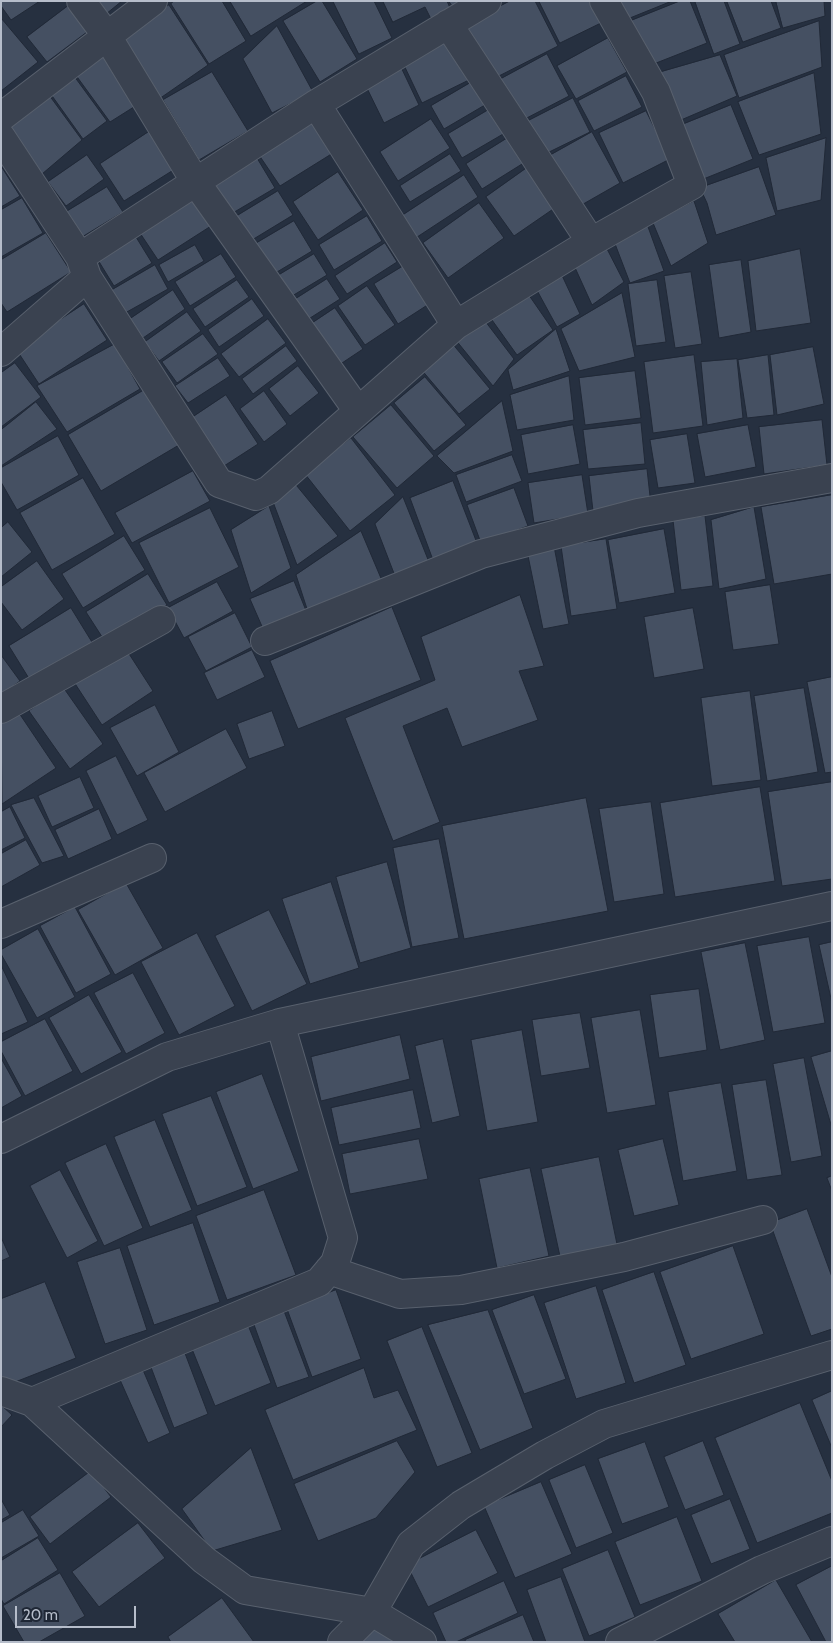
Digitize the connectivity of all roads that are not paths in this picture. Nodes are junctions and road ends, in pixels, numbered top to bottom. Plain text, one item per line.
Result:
1 (81, 1) edge
2 (153, 1) edge
3 (486, 1) edge
4 (604, 1) edge
5 (448, 24) junction
6 (107, 36) junction
7 (316, 104) junction
8 (1, 118) edge
9 (1, 137) edge
10 (195, 181) junction
11 (591, 242) junction
12 (83, 267) junction
13 (456, 325) junction
14 (1, 352) edge
15 (358, 411) junction
16 (832, 478) edge
17 (161, 620) dead end
18 (265, 641) dead end
19 (1, 709) edge
20 (152, 858) dead end
21 (832, 906) edge
22 (1, 924) edge
23 (280, 1023) junction
24 (1, 1139) edge
25 (763, 1220) dead end
26 (329, 1270) junction
27 (832, 1355) edge
28 (1, 1392) edge
29 (32, 1402) junction
30 (832, 1541) edge
31 (372, 1612) junction
32 (342, 1642) edge
33 (422, 1642) edge
34 (620, 1642) edge

1 - 6 street
2 - 6 street
3 - 5 street
4 - 11 street
5 - 7 street
5 - 11 street
6 - 8 street
6 - 10 street
7 - 10 street
7 - 13 street
9 - 12 street
10 - 12 street
10 - 15 street
11 - 13 street
12 - 14 street
12 - 15 street
13 - 15 street
16 - 18 street
17 - 19 street
20 - 22 street
21 - 23 street
23 - 24 street
23 - 26 street
25 - 26 street
26 - 29 street
27 - 31 street
28 - 29 street
29 - 31 street
30 - 34 street
31 - 32 street
31 - 33 street

